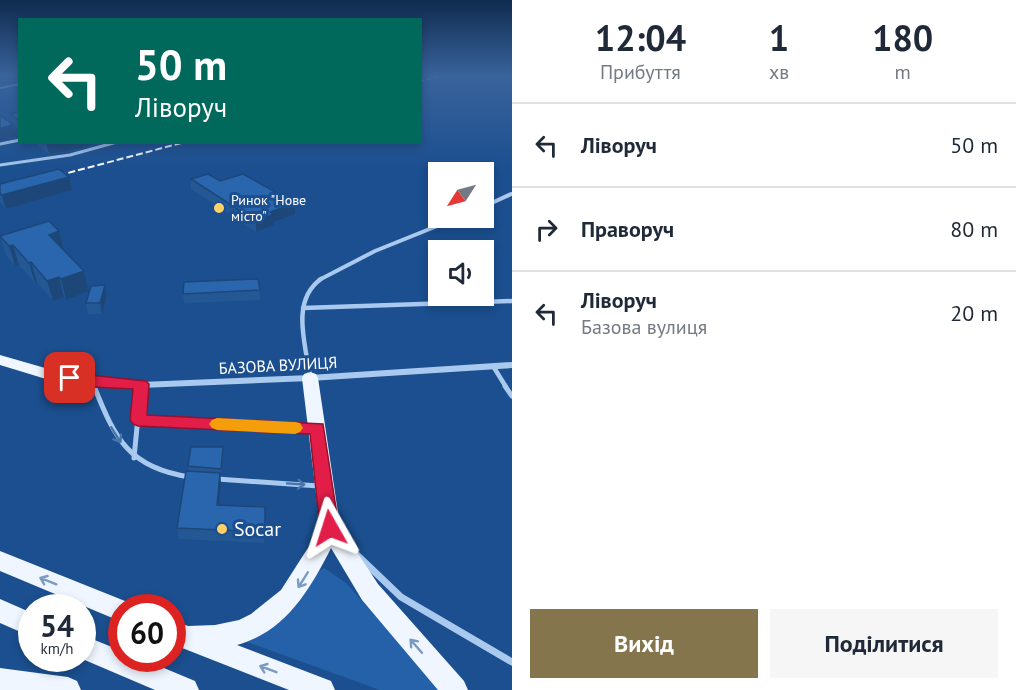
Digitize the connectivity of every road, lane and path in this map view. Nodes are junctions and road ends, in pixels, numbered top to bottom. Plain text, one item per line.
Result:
1 (18, 140) edge
2 (0, 144) edge
3 (110, 144) edge
4 (0, 165) edge
5 (512, 194) edge
6 (494, 202) edge
7 (434, 228) edge
8 (512, 301) edge
9 (303, 309) junction
10 (0, 360) edge
11 (512, 364) edge
12 (493, 366) junction
13 (46, 374) joint
14 (310, 378) junction
15 (93, 382) junction
16 (141, 384) junction
17 (512, 396) edge
18 (138, 420) junction
19 (318, 429) junction
20 (134, 458) junction
21 (198, 477) edge
22 (209, 478) edge
23 (325, 486) junction
24 (330, 528) junction
25 (0, 561) edge
26 (108, 605) edge
27 (0, 610) edge
28 (18, 618) edge
29 (186, 635) edge
30 (186, 637) edge
31 (96, 653) edge
32 (512, 662) edge
33 (0, 681) edge
34 (69, 690) edge
35 (186, 690) edge
36 (322, 690) edge
37 (455, 690) edge

1 - 2 lane
3 - 4 lane
5 - 6 lane
7 - 9 lane
8 - 9 lane
9 - 14 lane
10 - 13 main road
11 - 12 street, БАЗОВА ВУЛИЦЯ
12 - 14 street, БАЗОВА ВУЛИЦЯ
12 - 17 lane
13 - 15 street, БАЗОВА ВУЛИЦЯ
14 - 16 street, БАЗОВА ВУЛИЦЯ
14 - 19 main road
15 - 16 street, БАЗОВА ВУЛИЦЯ
15 -> 20 lane
16 - 18 lane
18 - 19 lane
18 - 20 lane
19 - 23 main road
20 - 21 lane
22 -> 23 lane
23 - 24 main road
24 -> 29 main road
24 - 32 lane
37 -> 24 main road
26 -> 25 main road
27 - 28 main road
36 -> 30 main road
31 - 35 main road
33 - 34 main road

